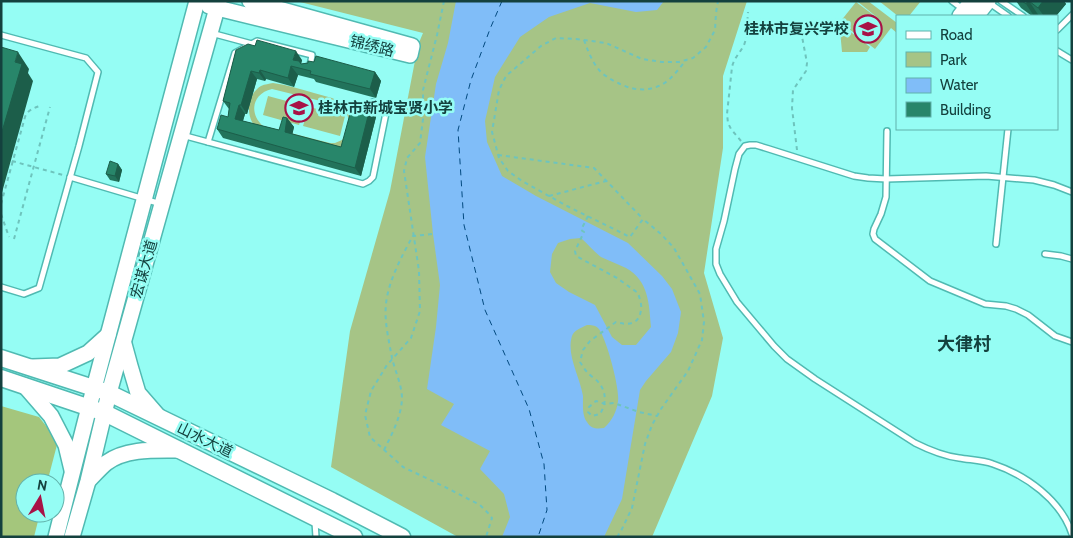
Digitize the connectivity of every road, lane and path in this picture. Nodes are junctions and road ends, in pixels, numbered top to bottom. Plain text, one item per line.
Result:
1 (250, 1) edge
2 (444, 1) edge
3 (718, 1) edge
4 (988, 1) edge
5 (1002, 1) edge
6 (1016, 1) edge
7 (194, 2) edge
8 (218, 5) edge
9 (1011, 8) junction
10 (965, 9) edge
11 (748, 12) dead end
12 (1007, 15) edge
13 (1022, 15) edge
14 (1072, 15) edge
15 (1058, 29) edge
16 (800, 31) dead end
17 (210, 32) junction
18 (1, 35) edge
19 (584, 40) junction
20 (252, 44) junction
21 (1058, 51) edge
22 (686, 60) junction
23 (1072, 60) edge
24 (309, 70) edge
25 (373, 102) dead end
26 (42, 104) dead end
27 (50, 107) dead end
28 (1008, 130) edge
29 (887, 132) dead end
30 (182, 135) junction
31 (208, 142) junction
32 (745, 146) junction
33 (498, 155) junction
34 (797, 158) junction
35 (12, 160) junction
36 (33, 167) junction
37 (70, 177) junction
38 (1003, 178) junction
39 (886, 180) junction
40 (606, 181) junction
41 (1072, 192) edge
42 (549, 196) junction
43 (145, 199) junction
44 (1, 204) edge
45 (162, 204) junction
46 (1, 214) edge
47 (588, 216) junction
48 (643, 219) junction
49 (433, 234) dead end
50 (414, 236) junction
51 (9, 237) dead end
52 (14, 239) dead end
53 (996, 244) dead end
54 (1045, 254) dead end
55 (1072, 260) edge
56 (1, 287) edge
57 (108, 335) junction
58 (124, 342) junction
59 (1072, 342) edge
60 (1, 358) edge
61 (393, 359) junction
62 (29, 367) junction
63 (1, 378) edge
64 (25, 386) junction
65 (102, 391) junction
66 (605, 404) junction
67 (89, 408) junction
68 (105, 413) junction
69 (657, 416) junction
70 (159, 418) junction
71 (180, 450) junction
72 (384, 450) junction
73 (73, 473) junction
74 (88, 481) junction
75 (315, 516) junction
76 (1072, 534) edge
77 (56, 537) edge
78 (72, 537) edge
79 (316, 537) edge
80 (354, 537) edge
81 (402, 537) edge
82 (486, 537) edge
83 (617, 537) edge

1 - 8 main road, 锦绣路
2 - 50 path
3 - 22 path
4 - 10 main road
4 - 12 lane
5 - 9 lane
6 - 9 lane
7 - 8 main road, 锦绣路
7 - 43 main road, 宏谋大道
8 - 17 main road, 宏谋大道
9 - 13 lane
11 - 32 path
14 - 15 lane
16 - 34 path
17 - 20 lane
17 - 30 main road, 宏谋大道
18 - 37 lane
19 - 22 path
19 - 22 path
19 - 33 path
20 - 24 lane
20 - 31 lane
21 - 23 lane
25 - 31 lane
26 - 35 path
27 - 36 path
28 - 38 lane
29 - 39 lane
30 - 31 lane
30 - 45 main road, 宏谋大道
32 - 34 lane
32 - 76 lane
33 - 40 path
33 - 42 path
34 - 39 lane
35 - 36 path
35 - 44 path
36 - 37 path
36 - 52 path
37 - 43 lane
37 - 56 lane
38 - 39 lane
38 - 41 lane
38 - 53 lane
39 - 59 lane
40 - 42 path
40 - 48 path
42 - 47 path
43 - 45 lane
43 - 57 main road, 宏谋大道
45 - 58 main road, 宏谋大道
46 - 51 path
47 - 48 path
47 - 66 path
48 - 69 path
49 - 50 path
50 - 61 path
50 - 61 path
54 - 55 lane
57 - 62 main road
57 - 65 main road, 宏谋大道
58 - 65 main road, 宏谋大道
58 - 70 main road
60 - 62 main road, 山水大道
61 - 72 path
61 - 72 path
62 - 65 main road, 山水大道
63 - 64 main road, 山水大道
64 - 67 main road, 山水大道
64 - 73 main road
65 - 67 main road, 宏谋大道
65 - 68 main road, 宏谋大道
65 - 70 main road, 山水大道
66 - 66 path
66 - 69 path
67 - 68 main road, 山水大道
67 - 73 main road, 宏谋大道
68 - 71 main road, 山水大道
68 - 74 main road, 宏谋大道
69 - 83 path
70 - 81 main road, 山水大道
71 - 74 main road
71 - 75 main road, 山水大道
72 - 82 path
73 - 77 main road, 宏谋大道
74 - 78 main road, 宏谋大道
75 - 79 lane
75 - 80 main road, 山水大道

